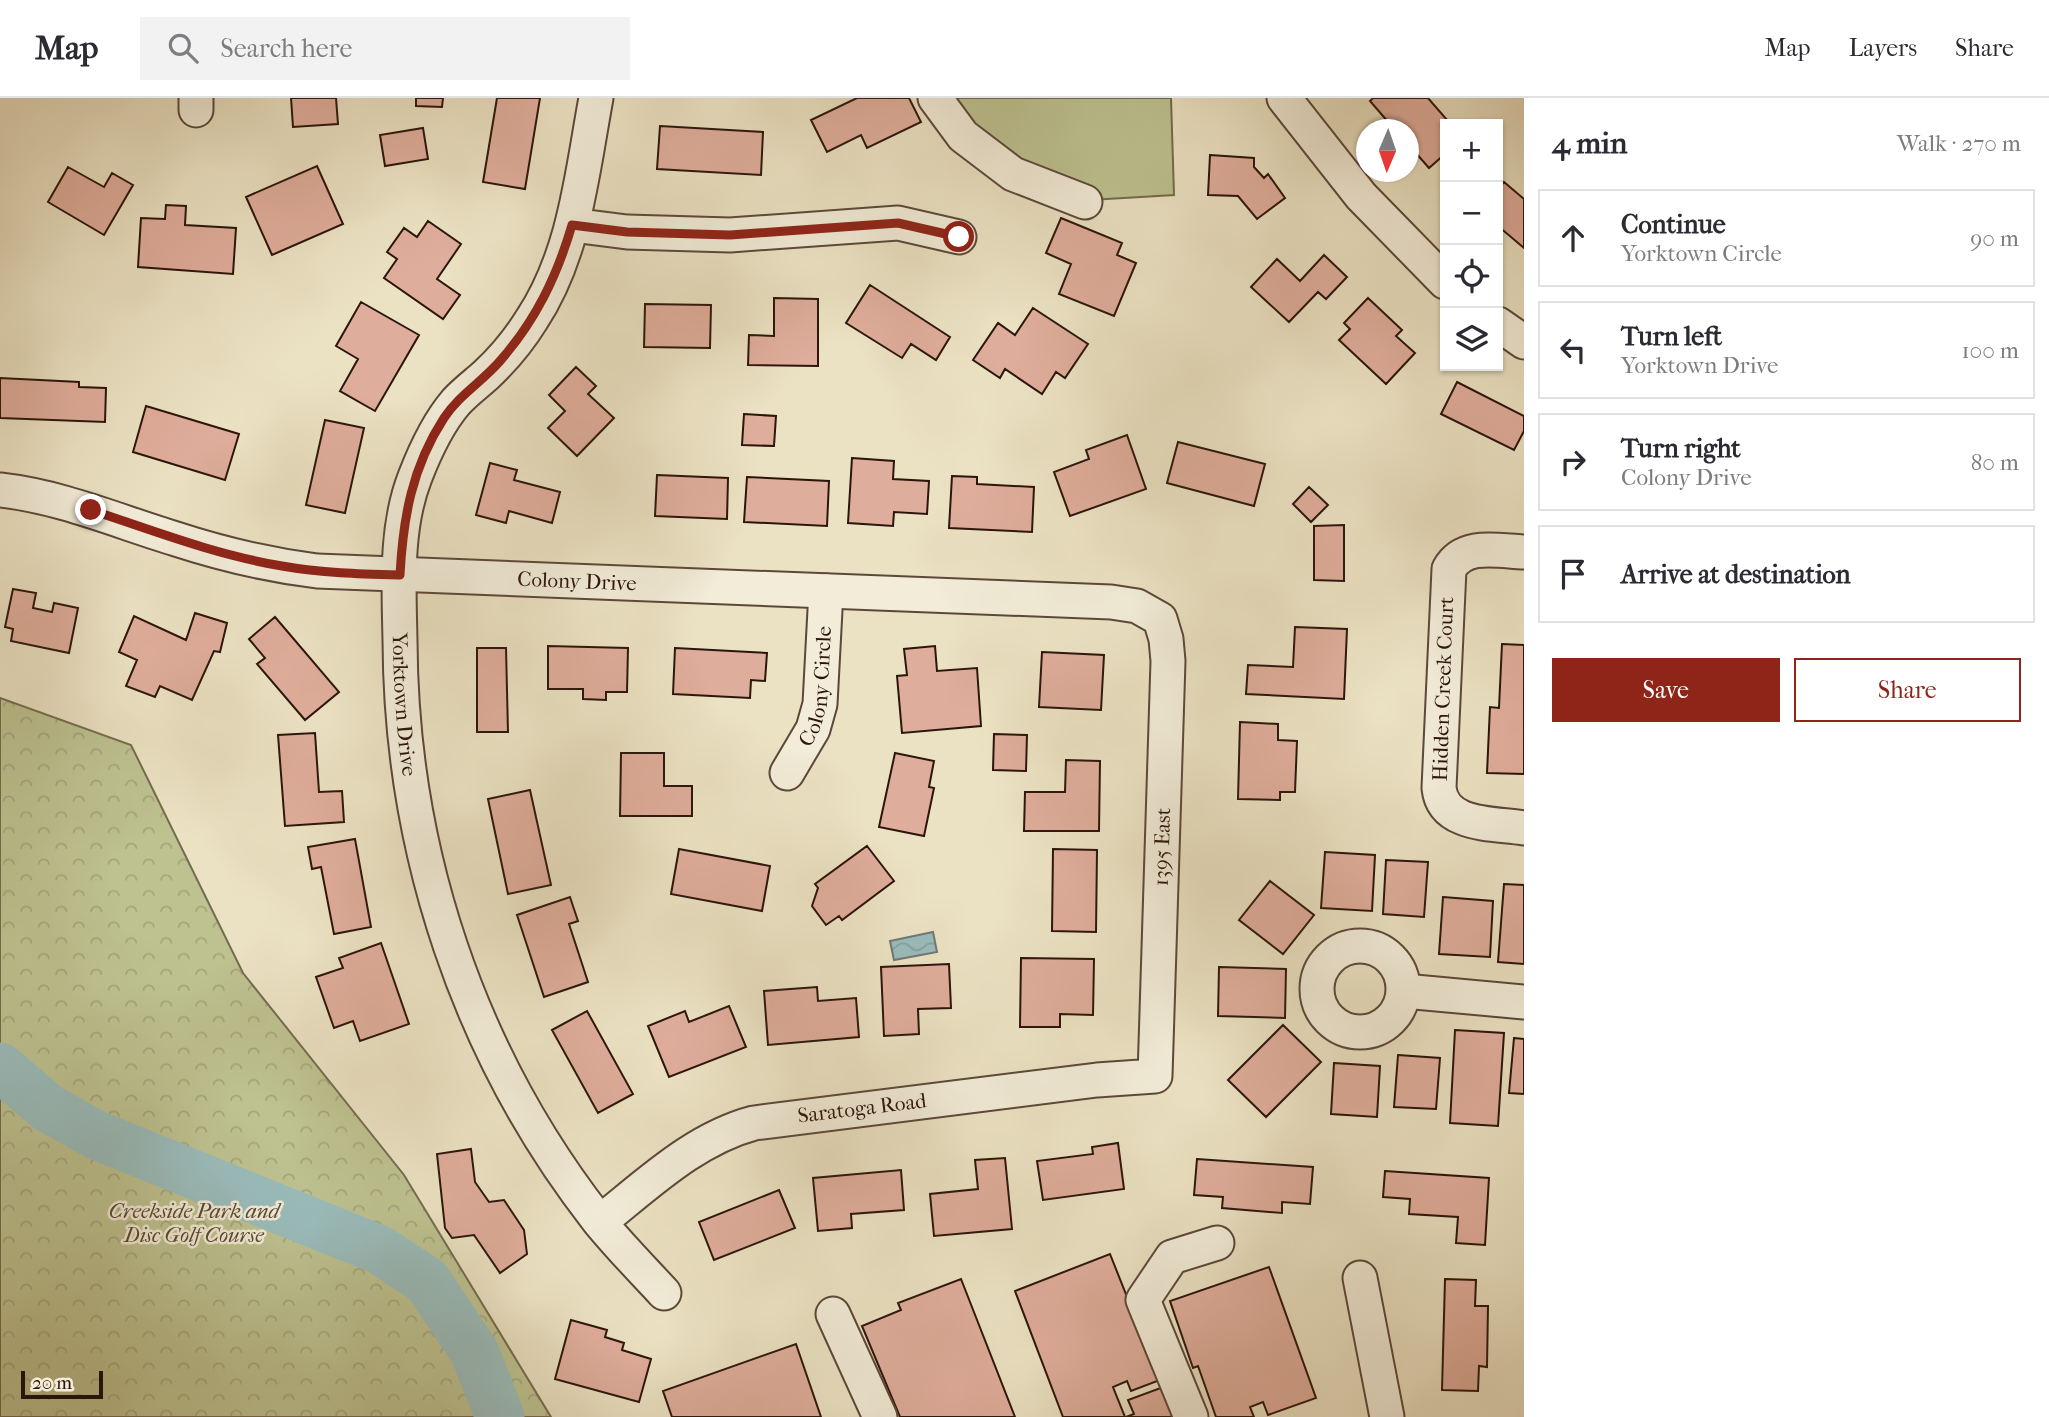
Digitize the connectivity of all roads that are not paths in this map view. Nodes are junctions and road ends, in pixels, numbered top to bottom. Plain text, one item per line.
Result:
1 (596, 98) edge
2 (935, 98) edge
3 (1284, 98) edge
4 (1085, 202) dead end
5 (572, 225) junction
6 (959, 237) dead end
7 (1440, 277) edge
8 (1503, 327) edge
9 (1524, 342) edge
10 (0, 490) edge
11 (1524, 552) edge
12 (400, 575) junction
13 (827, 591) junction
14 (1160, 619) joint
15 (787, 773) dead end
16 (1524, 828) edge
17 (1404, 991) dead end
18 (1524, 1002) edge
19 (1154, 1076) joint
20 (600, 1222) junction
21 (1217, 1242) dead end
22 (1360, 1278) dead end
23 (664, 1293) dead end
24 (833, 1314) dead end
25 (880, 1417) edge
26 (1191, 1417) edge
27 (1387, 1417) edge

1 - 5 street, Yorktown Drive
2 - 4 street
3 - 7 street
5 - 6 street
5 - 12 street, Yorktown Drive
8 - 9 street
10 - 12 street, Colony Drive
11 - 16 street, Hidden Creek Court
12 - 13 street, Colony Drive
12 - 20 street, Yorktown Drive
13 - 14 street, Colony Drive
13 - 15 street, Colony Circle
14 - 19 street, 1395 East
17 - 18 street
19 - 20 street, Saratoga Road
20 - 23 street, Yorktown Drive
21 - 26 street
22 - 27 street
24 - 25 street

